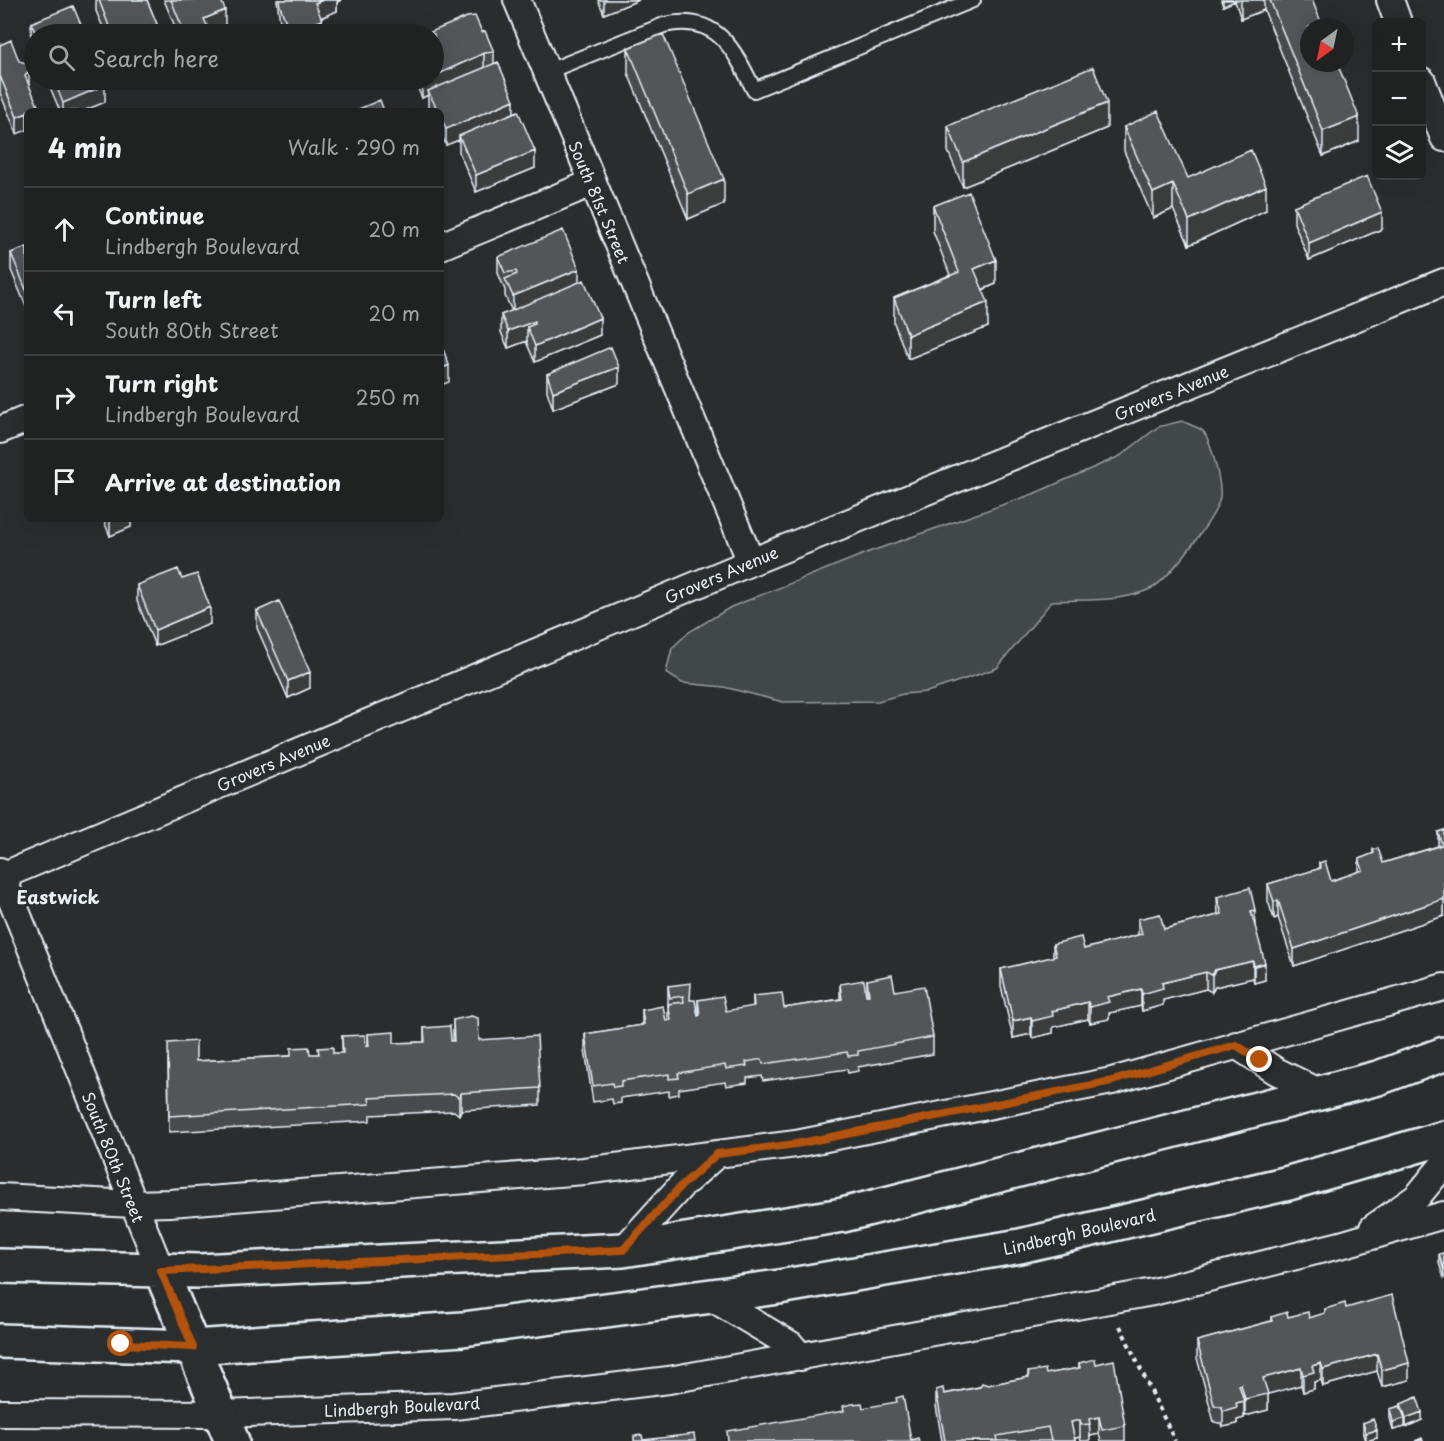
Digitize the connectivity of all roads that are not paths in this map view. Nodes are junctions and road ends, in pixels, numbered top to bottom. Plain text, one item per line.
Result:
1 (517, 0) edge
2 (973, 0) edge
3 (1390, 0) edge
4 (1397, 18) edge
5 (546, 72) junction
6 (1426, 91) edge
7 (1444, 138) edge
8 (592, 183) junction
9 (444, 245) edge
10 (1444, 282) edge
11 (24, 420) edge
12 (0, 430) edge
13 (751, 562) junction
14 (1, 874) edge
15 (1444, 987) edge
16 (1236, 1045) junction
17 (1444, 1054) edge
18 (1320, 1093) junction
19 (1444, 1138) edge
20 (717, 1154) junction
21 (1444, 1164) edge
22 (0, 1197) edge
23 (133, 1204) junction
24 (1444, 1215) edge
25 (1344, 1244) junction
26 (623, 1250) junction
27 (0, 1266) edge
28 (161, 1271) junction
29 (709, 1296) junction
30 (0, 1341) edge
31 (193, 1347) junction
32 (801, 1356) junction
33 (0, 1413) edge
34 (226, 1427) edge

1 - 5 street, South 81st Street
2 - 5 lane
3 - 4 street
5 - 8 street, South 81st Street
6 - 7 street
8 - 9 street
8 - 13 street, South 81st Street
10 - 13 street, Grovers Avenue
11 - 12 street
13 - 14 street, Grovers Avenue
14 - 23 street, South 80th Street
15 - 16 street
16 - 18 street
16 - 20 street
17 - 18 main road
18 - 26 main road
19 - 29 main road, Lindbergh Boulevard
20 - 23 street
20 - 26 street
21 - 25 street, Lindbergh Boulevard
22 - 23 street
23 - 28 street, South 80th Street
24 - 25 street, Lindbergh Boulevard
25 - 32 street, Lindbergh Boulevard
26 - 28 main road
27 - 28 main road
28 - 31 main road, South 80th Street
29 - 31 main road, Lindbergh Boulevard
29 - 32 street
30 - 31 main road, Lindbergh Boulevard
31 - 34 main road, South 80th Street
32 - 34 street, Lindbergh Boulevard
33 - 34 street, Lindbergh Boulevard

